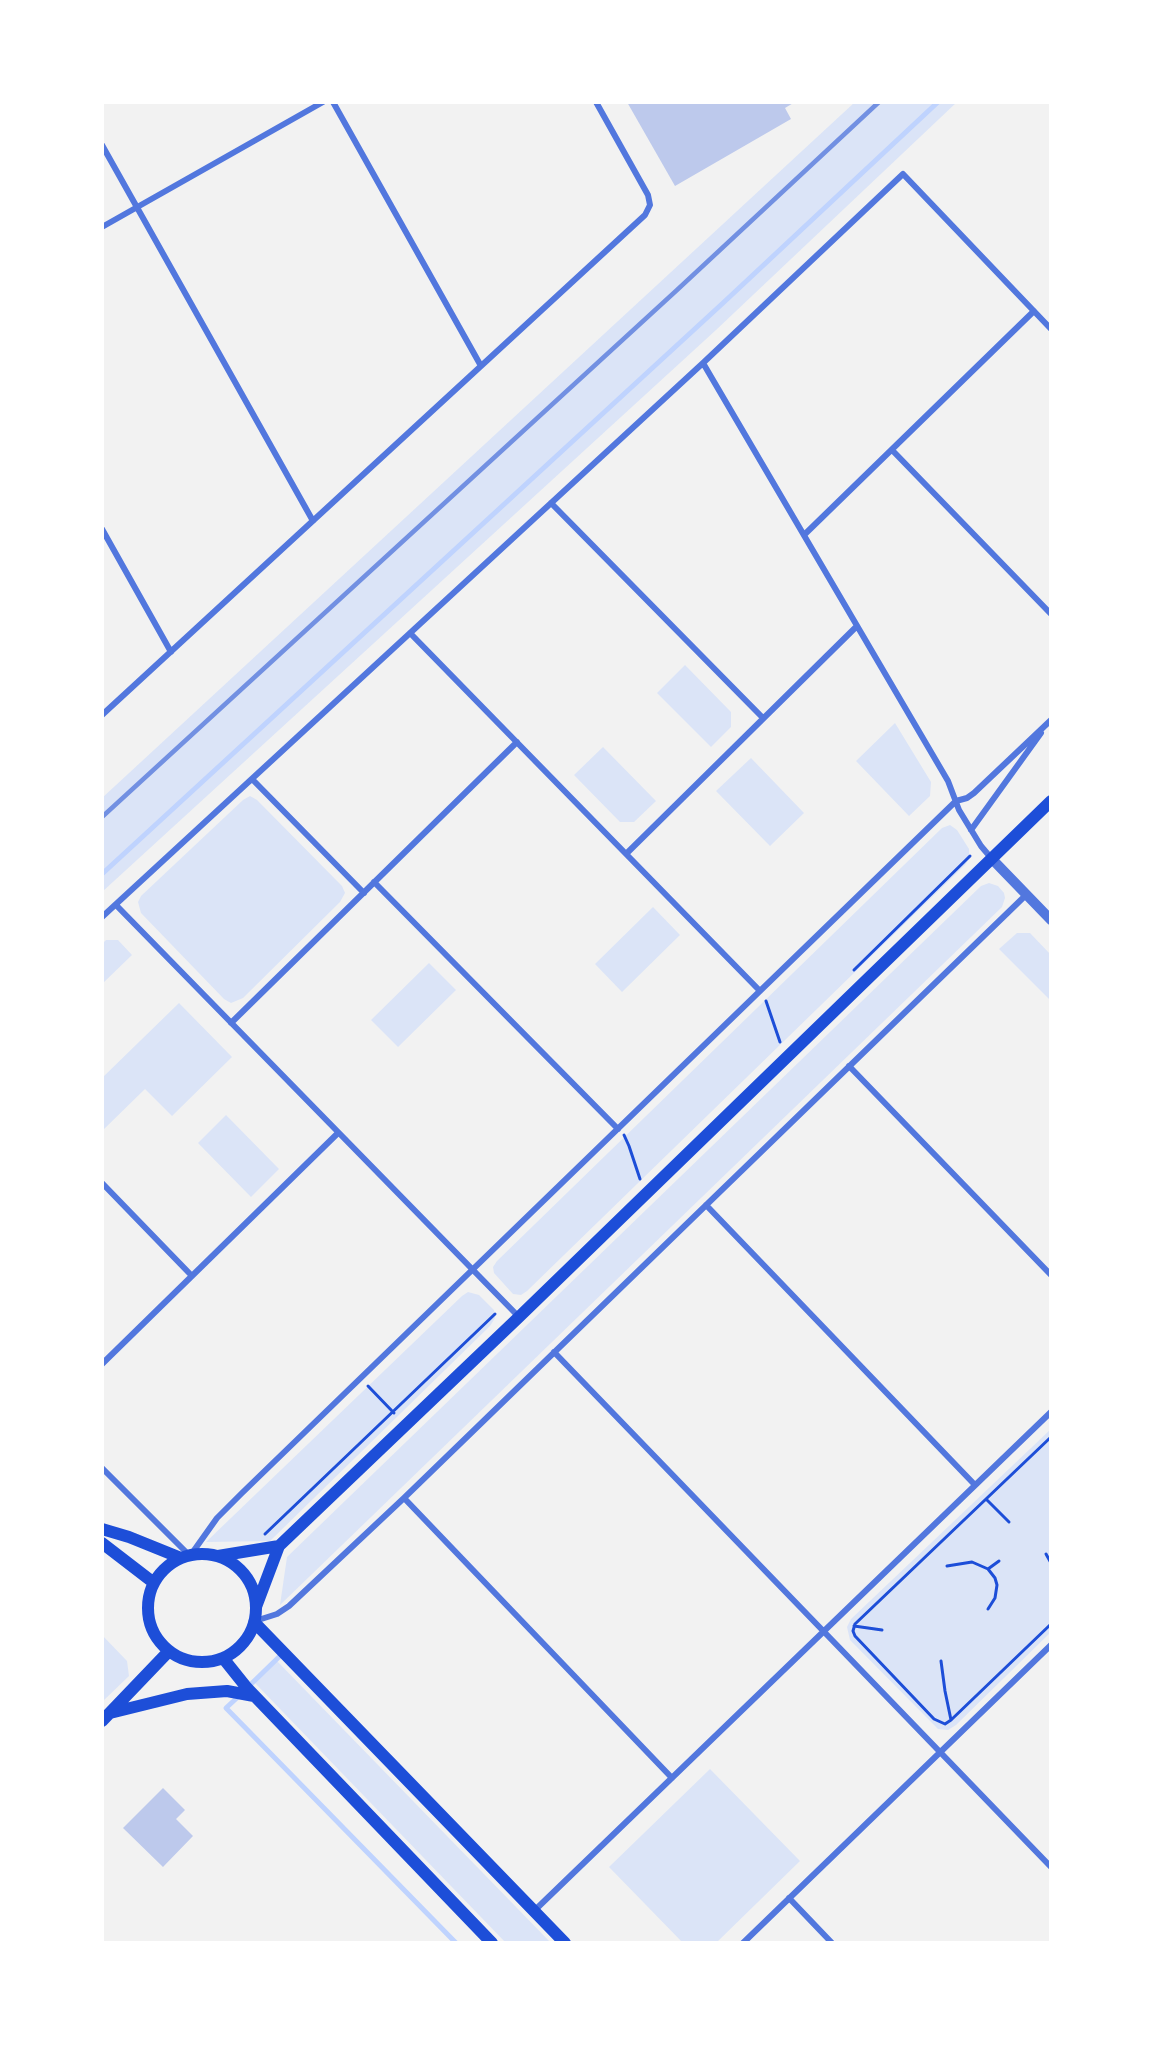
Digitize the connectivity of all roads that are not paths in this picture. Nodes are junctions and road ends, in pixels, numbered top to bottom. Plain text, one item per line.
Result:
1 (323, 102) edge
2 (333, 102) edge
3 (596, 102) edge
4 (102, 145) edge
5 (137, 207) junction
6 (102, 227) edge
7 (1034, 311) junction
8 (1051, 329) edge
9 (703, 363) junction
10 (482, 366) junction
11 (892, 450) junction
12 (551, 503) junction
13 (313, 521) junction
14 (102, 529) edge
15 (804, 535) junction
16 (1051, 614) edge
17 (857, 626) junction
18 (410, 633) junction
19 (171, 652) junction
20 (102, 715) edge
21 (762, 718) junction
22 (1051, 720) edge
23 (517, 742) junction
24 (252, 779) junction
25 (956, 801) junction
26 (1051, 801) edge
27 (971, 830) junction
28 (626, 854) junction
29 (992, 859) junction
30 (374, 882) junction
31 (364, 892) junction
32 (1026, 895) junction
33 (116, 905) junction
34 (102, 917) edge
35 (1051, 920) edge
36 (760, 991) junction
37 (231, 1023) junction
38 (849, 1066) junction
39 (618, 1128) junction
40 (338, 1133) junction
41 (102, 1183) edge
42 (706, 1205) junction
43 (472, 1270) junction
44 (1051, 1275) edge
45 (192, 1276) junction
46 (519, 1317) junction
47 (554, 1352) junction
48 (102, 1364) edge
49 (1051, 1412) edge
50 (102, 1468) edge
51 (975, 1485) junction
52 (404, 1498) junction
53 (102, 1529) edge
54 (102, 1543) edge
55 (279, 1546) junction
56 (219, 1556) junction
57 (186, 1557) junction
58 (154, 1583) junction
59 (256, 1606) junction
60 (254, 1622) junction
61 (824, 1631) junction
62 (1051, 1645) edge
63 (170, 1651) junction
64 (223, 1658) junction
65 (254, 1696) junction
66 (106, 1717) edge
67 (940, 1752) junction
68 (672, 1778) junction
69 (1051, 1867) edge
70 (789, 1898) junction
71 (534, 1911) junction
72 (492, 1943) edge
73 (565, 1943) edge
74 (743, 1943) edge
75 (832, 1943) edge

1 - 5 street
2 - 10 street
3 - 10 street
4 - 5 street
5 - 6 street
5 - 13 street
7 - 8 street
7 - 9 street
7 - 11 street
9 - 12 street
9 - 15 street
10 - 13 street
11 - 15 street
11 - 16 street
12 - 18 street
12 - 21 street
13 - 19 street
14 - 19 street
15 - 17 street
17 - 21 street
17 - 25 street
18 - 23 street
18 - 24 street
19 - 20 street
21 - 28 street
22 - 25 street
22 - 27 street
23 - 28 street
23 - 30 street
24 - 31 street
24 - 33 street
25 - 27 street
25 - 36 street
26 - 29 main road
27 - 29 street
28 - 36 street
29 - 32 street
29 - 46 main road
30 - 31 street
30 - 39 street
31 - 37 street
32 - 35 street
32 - 38 street
33 - 34 street
33 - 37 street
36 - 39 street
37 - 40 street
38 - 42 street
38 - 44 street
39 - 43 street
40 - 43 street
40 - 45 street
41 - 45 street
42 - 47 street
42 - 51 street
43 - 46 street
43 - 57 street
45 - 48 street
46 - 55 main road
47 - 52 street
47 - 61 street
49 - 51 street
50 - 57 street
51 - 61 street
52 - 60 street
52 - 68 street
53 - 57 main road
54 - 58 main road
55 - 56 main road
55 - 59 main road
56 - 57 main road
56 - 59 main road
57 - 58 main road
58 - 63 main road
59 - 60 main road
60 - 64 main road
60 - 71 main road
61 - 67 street
61 - 68 street
62 - 67 street
63 - 64 main road
63 - 66 main road
64 - 65 main road
65 - 66 main road
65 - 72 main road
67 - 69 street
67 - 70 street
68 - 71 street
70 - 74 street
70 - 75 street
71 - 73 main road

